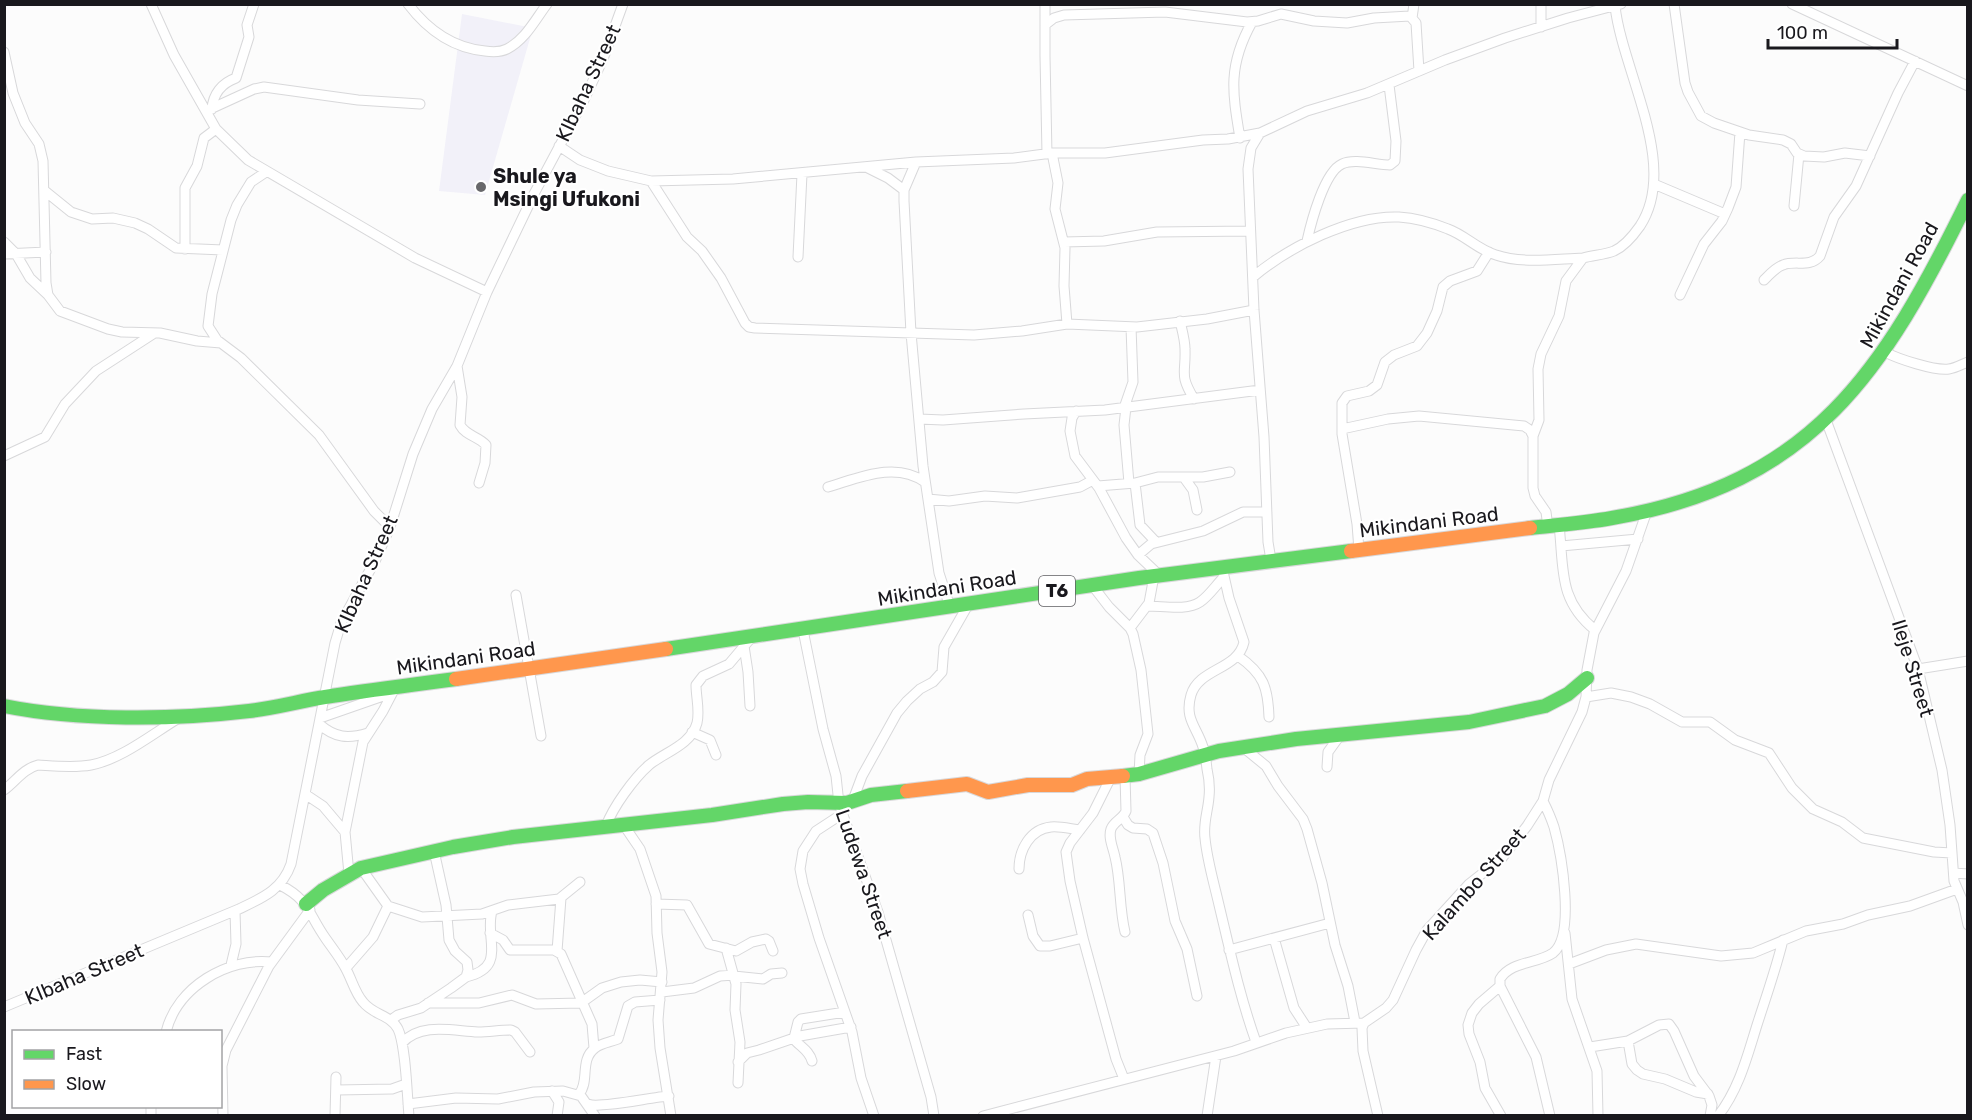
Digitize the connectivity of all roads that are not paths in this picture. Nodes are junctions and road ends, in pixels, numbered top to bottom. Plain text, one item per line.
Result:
1 (152, 4) edge
2 (254, 4) edge
3 (408, 4) edge
4 (548, 4) edge
5 (622, 4) edge
6 (1046, 4) edge
7 (1414, 4) edge
8 (1541, 4) edge
9 (1674, 4) edge
10 (1792, 4) edge
11 (1618, 5) edge
12 (1173, 9) edge
13 (1287, 9) edge
14 (1412, 18) junction
15 (1252, 22) junction
16 (1044, 24) junction
17 (1541, 27) junction
18 (4, 52) edge
19 (1916, 61) junction
20 (1419, 72) junction
21 (1389, 85) junction
22 (1968, 86) edge
23 (420, 104) dead end
24 (209, 110) junction
25 (216, 129) junction
26 (1740, 132) junction
27 (1260, 133) junction
28 (1240, 138) junction
29 (559, 146) junction
30 (1050, 154) junction
31 (1799, 154) junction
32 (1870, 156) junction
33 (916, 162) junction
34 (864, 167) junction
35 (266, 172) junction
36 (802, 174) junction
37 (651, 181) junction
38 (1654, 184) junction
39 (904, 190) junction
40 (45, 191) junction
41 (1968, 200) edge
42 (1794, 206) dead end
43 (1725, 214) junction
44 (1250, 231) junction
45 (4, 242) edge
46 (1064, 242) junction
47 (1307, 242) junction
48 (185, 249) junction
49 (222, 250) junction
50 (46, 252) junction
51 (1489, 252) junction
52 (4, 254) edge
53 (16, 254) junction
54 (798, 257) dead end
55 (1582, 258) junction
56 (1253, 277) junction
57 (1764, 280) dead end
58 (487, 292) junction
59 (48, 295) junction
60 (1680, 295) dead end
61 (1254, 310) junction
62 (1180, 321) junction
63 (1067, 324) junction
64 (1131, 327) junction
65 (911, 333) junction
66 (153, 334) junction
67 (221, 344) junction
68 (1885, 352) junction
69 (1968, 362) edge
70 (457, 366) junction
71 (1260, 390) junction
72 (1194, 399) junction
73 (1125, 408) junction
74 (1076, 411) junction
75 (919, 419) junction
76 (1826, 420) junction
77 (1342, 429) junction
78 (1533, 436) junction
79 (4, 456) edge
80 (1230, 472) dead end
81 (1185, 478) junction
82 (925, 482) junction
83 (479, 483) dead end
84 (1095, 483) junction
85 (1132, 483) junction
86 (828, 487) dead end
87 (928, 499) junction
88 (1197, 510) dead end
89 (1647, 511) junction
90 (1267, 512) junction
91 (1554, 526) junction
92 (390, 527) junction
93 (1638, 539) junction
94 (1156, 542) junction
95 (1561, 546) junction
96 (1359, 550) junction
97 (1138, 555) junction
98 (1270, 560) junction
99 (1223, 572) junction
100 (1156, 576) junction
101 (1092, 585) junction
102 (516, 595) dead end
103 (968, 605) junction
104 (1148, 606) junction
105 (950, 607) junction
106 (1130, 628) junction
107 (803, 630) junction
108 (1595, 630) junction
109 (748, 641) junction
110 (1238, 656) junction
111 (1968, 661) edge
112 (528, 669) junction
113 (1918, 669) junction
114 (1587, 678) junction
115 (393, 691) junction
116 (324, 696) junction
117 (1586, 697) junction
118 (4, 706) edge
119 (750, 706) dead end
120 (181, 717) junction
121 (1269, 717) dead end
122 (319, 721) junction
123 (692, 732) junction
124 (368, 733) junction
125 (1341, 734) junction
126 (541, 736) dead end
127 (1244, 748) junction
128 (716, 755) dead end
129 (1205, 756) junction
130 (1327, 767) dead end
131 (1125, 776) junction
132 (4, 790) edge
133 (305, 794) junction
134 (854, 800) junction
135 (1543, 801) junction
136 (841, 809) junction
137 (1123, 817) junction
138 (623, 824) junction
139 (606, 825) junction
140 (1080, 830) junction
141 (345, 832) junction
142 (434, 851) junction
143 (1952, 853) junction
144 (1018, 869) dead end
145 (355, 871) junction
146 (1953, 873) junction
147 (1968, 874) edge
148 (580, 882) dead end
149 (280, 885) junction
150 (1957, 889) junction
151 (561, 898) junction
152 (656, 904) junction
153 (388, 906) junction
154 (308, 907) junction
155 (235, 911) junction
156 (492, 911) junction
157 (447, 915) junction
158 (1028, 915) dead end
159 (1330, 923) junction
160 (1968, 925) edge
161 (1564, 930) junction
162 (1125, 932) dead end
163 (490, 933) junction
164 (1083, 938) junction
165 (1274, 938) junction
166 (1783, 940) junction
167 (726, 948) junction
168 (1229, 950) junction
169 (557, 951) junction
170 (773, 951) dead end
171 (272, 962) junction
172 (1569, 964) junction
173 (231, 965) junction
174 (346, 968) junction
175 (782, 974) dead end
176 (734, 976) junction
177 (466, 977) junction
178 (1500, 986) junction
179 (661, 991) junction
180 (1197, 996) dead end
181 (428, 1003) junction
182 (581, 1003) junction
183 (4, 1007) edge
184 (845, 1012) junction
185 (821, 1015) junction
186 (391, 1020) junction
187 (1359, 1023) junction
188 (850, 1027) junction
189 (1307, 1028) junction
190 (167, 1030) edge
191 (820, 1032) junction
192 (794, 1038) junction
193 (1628, 1041) junction
194 (1256, 1042) junction
195 (402, 1043) junction
196 (1590, 1047) junction
197 (594, 1048) junction
198 (530, 1052) dead end
199 (1216, 1056) junction
200 (812, 1061) dead end
201 (738, 1062) junction
202 (336, 1077) dead end
203 (1124, 1079) junction
204 (738, 1083) dead end
205 (406, 1084) junction
206 (337, 1090) junction
207 (552, 1091) junction
208 (579, 1094) junction
209 (1708, 1094) junction
210 (669, 1096) junction
211 (408, 1104) junction
212 (592, 1112) edge
213 (223, 1116) edge
214 (335, 1116) edge
215 (409, 1116) edge
216 (557, 1116) edge
217 (671, 1116) edge
218 (874, 1116) edge
219 (934, 1116) edge
220 (983, 1116) edge
221 (1207, 1116) edge
222 (1378, 1116) edge
223 (1501, 1116) edge
224 (1550, 1116) edge
225 (1598, 1116) edge
226 (1710, 1116) edge
227 (1718, 1116) edge

1 - 24 street
2 - 24 street
3 - 4 street
5 - 29 street, KIbaha Street
6 - 16 street
7 - 14 street
8 - 17 street
9 - 26 street
10 - 19 street
11 - 17 street
11 - 38 street
12 - 15 street
12 - 16 street
13 - 14 street
13 - 15 street
14 - 20 street
15 - 28 street
16 - 30 street
17 - 20 street
18 - 40 street
19 - 22 street
19 - 32 street
20 - 21 street
21 - 27 street
21 - 47 street
23 - 24 street
24 - 25 street
25 - 35 street
25 - 48 street
26 - 31 street
26 - 43 street
27 - 28 street
27 - 44 street
28 - 30 street
29 - 37 street
29 - 58 street, KIbaha Street
30 - 33 street
30 - 46 street
31 - 32 street
31 - 42 street
32 - 57 street
33 - 34 street
33 - 39 street
34 - 36 street
34 - 39 street
35 - 49 street
35 - 58 street
36 - 37 street
36 - 54 street
37 - 65 street
38 - 43 street
38 - 55 street
39 - 65 street
40 - 48 street
40 - 50 street
41 - 68 main road, Mikindani Road / T6
43 - 60 street
44 - 46 street
44 - 56 street
45 - 53 street
46 - 63 street
47 - 51 street
47 - 56 street
48 - 49 street
49 - 67 street
50 - 53 street
50 - 59 street
51 - 55 street
51 - 77 street
52 - 53 street
53 - 59 street
55 - 78 street
56 - 61 street
58 - 70 street, KIbaha Street
59 - 66 street
61 - 62 street
61 - 71 street
62 - 64 street
62 - 72 street
63 - 64 street
63 - 65 street
64 - 73 street
65 - 75 street
66 - 67 street
66 - 79 street
67 - 92 street
68 - 69 street
68 - 76 main road, Mikindani Road / T6
70 - 83 street
70 - 92 street, KIbaha Street
71 - 72 street
71 - 90 street
72 - 73 street
73 - 74 street
73 - 85 street
74 - 75 street
74 - 84 street
75 - 82 street
76 - 89 main road, Mikindani Road / T6
76 - 113 street, Ileje Street
77 - 78 street
77 - 96 street
78 - 91 street
80 - 81 street
81 - 85 street
81 - 88 street
82 - 86 street
82 - 87 street
84 - 85 street
84 - 87 street
84 - 97 street
85 - 94 street
87 - 105 street
89 - 91 main road, Mikindani Road / T6
89 - 93 street, Kalambo Street
90 - 94 street
90 - 98 street
91 - 95 street
91 - 96 main road, Mikindani Road / T6
92 - 116 street, KIbaha Street
93 - 95 street
93 - 108 street, Kalambo Street
94 - 97 street
95 - 108 street
96 - 98 main road, Mikindani Road / T6
97 - 100 street
98 - 99 main road, Mikindani Road / T6
99 - 100 main road, Mikindani Road / T6
99 - 104 street
99 - 110 street
100 - 101 main road, Mikindani Road / T6
100 - 104 street
101 - 103 main road, Mikindani Road / T6
101 - 106 street
102 - 112 street
103 - 105 main road, Mikindani Road / T6
103 - 134 street
104 - 106 street
105 - 107 main road, Mikindani Road / T6
106 - 131 street
107 - 109 main road, Mikindani Road / T6
107 - 136 street, Ludewa Street
108 - 114 street, Kalambo Street
109 - 112 main road, Mikindani Road / T6
109 - 119 street
109 - 123 street
110 - 121 street
110 - 129 street
111 - 113 street
112 - 115 main road, Mikindani Road / T6
112 - 126 street
113 - 143 street, Ileje Street
114 - 117 street, Kalambo Street
114 - 125 main road
115 - 116 main road, Mikindani Road / T6
115 - 122 street
115 - 124 street
116 - 120 main road, Mikindani Road / T6
116 - 122 street, KIbaha Street
117 - 135 street, Kalambo Street
117 - 143 street
118 - 120 main road, Mikindani Road / T6
120 - 132 street
122 - 124 street
122 - 133 street, KIbaha Street
123 - 128 street
123 - 139 street
124 - 141 street
125 - 127 main road
125 - 130 street
127 - 129 main road
127 - 159 street
129 - 131 main road
129 - 168 street
131 - 134 main road
131 - 137 street
131 - 140 street
133 - 141 street
133 - 149 street, KIbaha Street
134 - 136 main road
135 - 161 street
135 - 187 street, Kalambo Street
136 - 138 main road
136 - 184 street
136 - 219 street, Ludewa Street
137 - 162 street
137 - 180 street
138 - 139 main road
138 - 152 street
139 - 142 main road
140 - 144 street
140 - 164 street
141 - 145 street
142 - 145 main road
142 - 157 street
143 - 146 street, Ileje Street
145 - 153 street
145 - 154 main road
146 - 147 street
146 - 150 street, Ileje Street
148 - 151 street
149 - 154 street
149 - 155 street, KIbaha Street
150 - 160 street, Ileje Street
150 - 166 street
151 - 156 street
151 - 169 street
152 - 167 street
152 - 179 street
153 - 157 street
153 - 174 street
154 - 171 street
154 - 174 street
155 - 173 street
155 - 183 street, KIbaha Street
156 - 157 street
156 - 163 street
157 - 177 street
158 - 164 street
159 - 165 street
159 - 187 street
161 - 172 street
161 - 178 street
163 - 169 street
163 - 177 street
164 - 203 street
165 - 168 street
165 - 189 street
166 - 172 street
166 - 227 street
167 - 170 street
167 - 176 street
168 - 194 street
169 - 182 street
171 - 173 street
171 - 213 street
172 - 196 street
173 - 190 street
174 - 186 street
175 - 176 street
176 - 179 street
176 - 201 street
177 - 181 street
178 - 223 street
178 - 224 street
179 - 182 street
179 - 197 street
179 - 210 street
181 - 182 street
181 - 186 street
182 - 197 street
184 - 185 street
184 - 188 street
185 - 191 street
185 - 192 street
186 - 195 street
187 - 189 street
187 - 222 street
188 - 191 street
188 - 218 street
189 - 194 street
191 - 192 street
192 - 200 street
192 - 201 street
193 - 196 street
193 - 209 street
193 - 209 street
194 - 199 street
195 - 198 street
195 - 205 street
196 - 225 street
197 - 208 street
199 - 203 street
199 - 221 street
201 - 204 street
202 - 206 street
203 - 220 street
205 - 206 street
205 - 211 street
206 - 214 street
207 - 208 street
207 - 211 street
207 - 216 street
208 - 212 street
209 - 226 street
210 - 212 street
210 - 217 street
211 - 215 street

